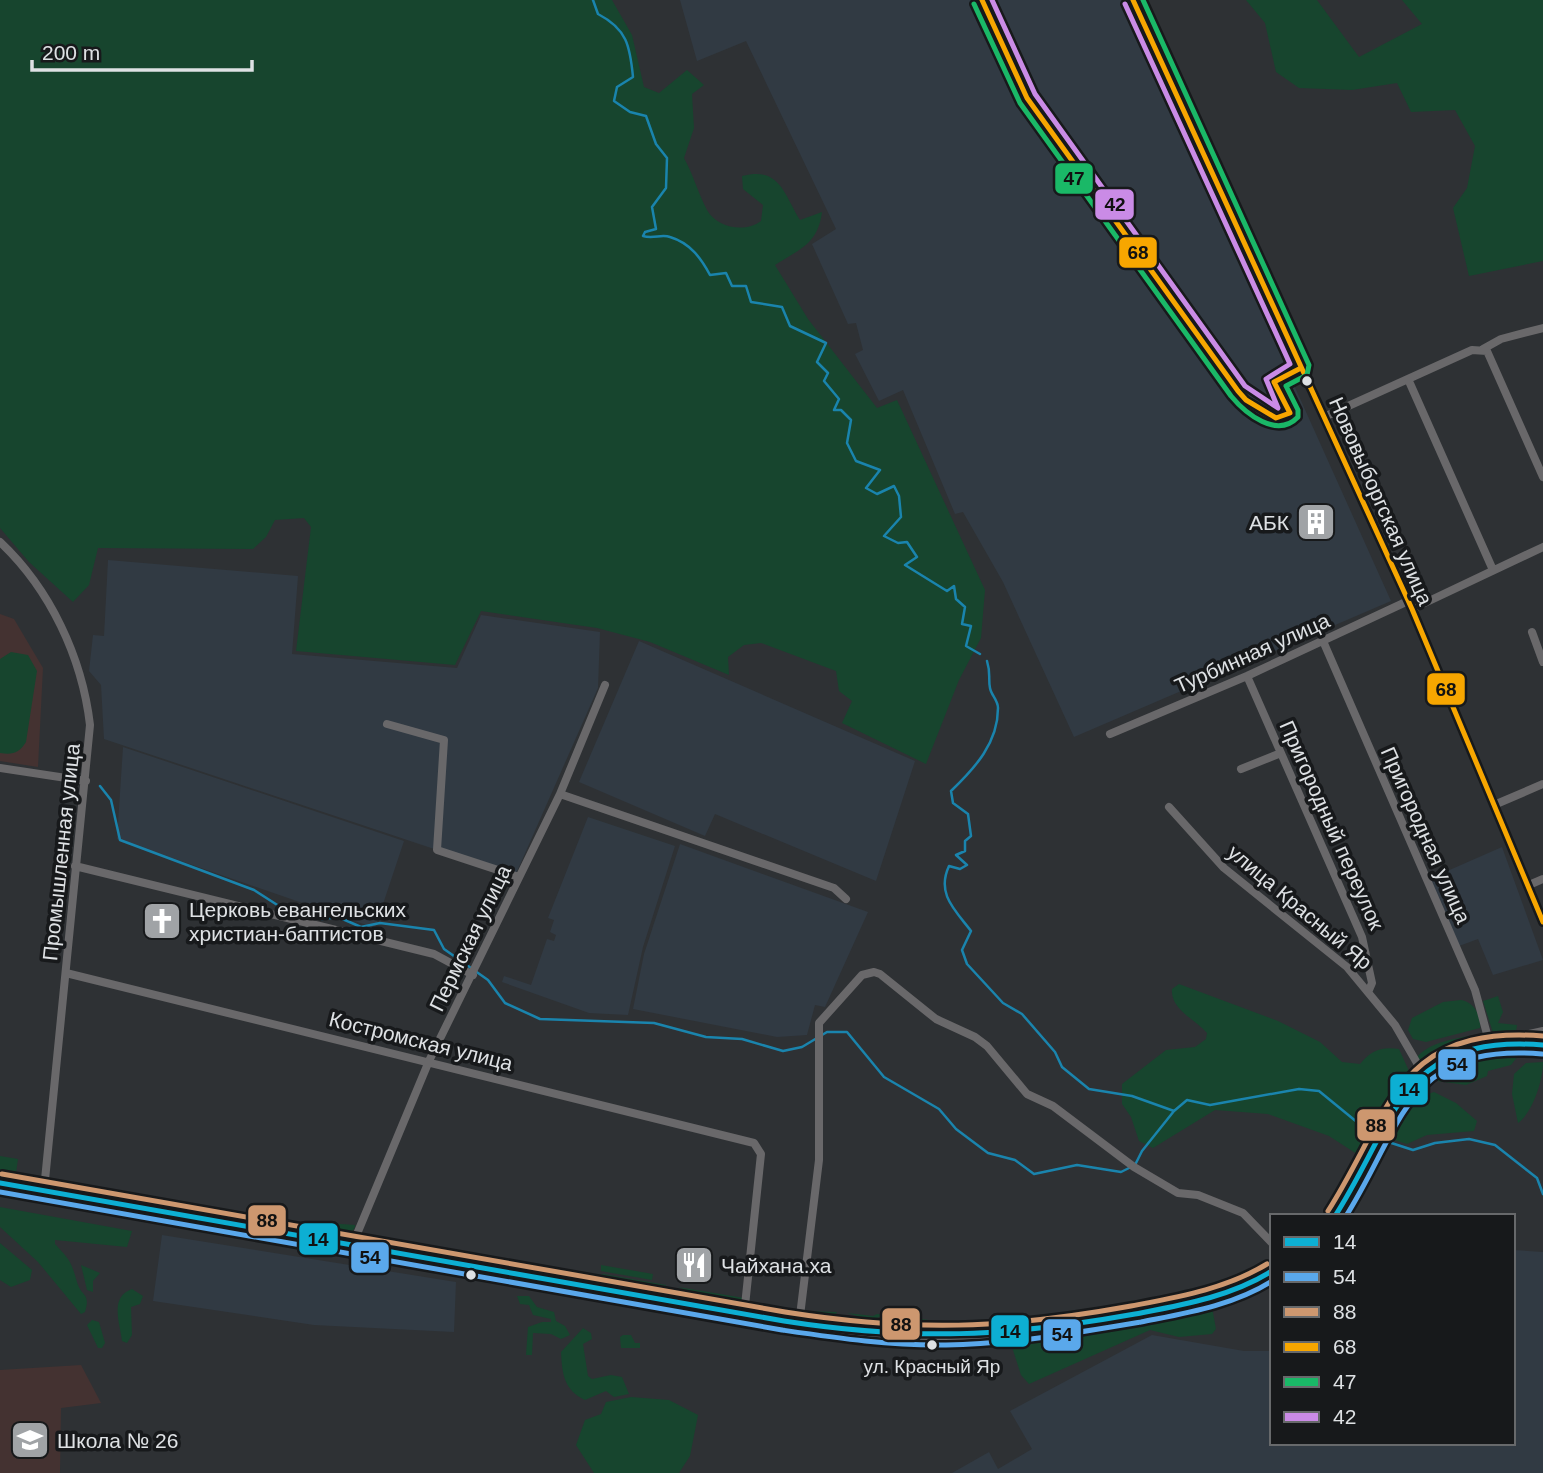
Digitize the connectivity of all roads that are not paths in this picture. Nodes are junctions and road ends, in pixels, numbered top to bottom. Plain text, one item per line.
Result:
1 (1133, 0) edge
2 (1543, 328) edge
3 (1485, 350) junction
4 (1408, 379) junction
5 (1324, 417) junction
6 (1543, 477) edge
7 (0, 542) edge
8 (1543, 547) edge
9 (1493, 570) junction
10 (1410, 605) junction
11 (1532, 632) dead end
12 (1323, 641) junction
13 (1543, 662) edge
14 (1247, 676) junction
15 (605, 685) dead end
16 (387, 724) dead end
17 (1110, 734) dead end
18 (1281, 753) junction
19 (0, 768) edge
20 (1241, 769) dead end
21 (86, 781) junction
22 (1543, 784) edge
23 (560, 794) junction
24 (1494, 805) junction
25 (1169, 807) dead end
26 (75, 866) junction
27 (519, 877) junction
28 (1543, 879) edge
29 (1529, 885) junction
30 (846, 898) dead end
31 (1543, 922) edge
32 (66, 973) junction
33 (472, 975) junction
34 (1369, 990) junction
35 (1543, 1031) edge
36 (1490, 1044) junction
37 (1543, 1045) edge
38 (429, 1061) junction
39 (1424, 1074) junction
40 (0, 1183) edge
41 (44, 1190) junction
42 (1336, 1214) edge
43 (1270, 1241) edge
44 (352, 1246) junction
45 (1270, 1272) edge
46 (744, 1315) junction
47 (799, 1324) junction

1 - 5 street, Нововыборгская улица
2 - 3 street
3 - 4 street
3 - 6 street
4 - 5 street
4 - 9 street
5 - 10 street, Нововыборгская улица
7 - 21 street, Промышленная улица
8 - 9 street, Турбинная улица
9 - 10 street, Турбинная улица
10 - 12 street, Турбинная улица
10 - 24 street, Нововыборгская улица
11 - 13 street
12 - 14 street, Турбинная улица
12 - 36 street, Пригородная улица
14 - 17 street, Турбинная улица
14 - 18 street, Пригородный переулок
15 - 23 street, Пермская улица
16 - 27 street
18 - 20 street
18 - 34 street, Пригородный переулок
19 - 21 street
21 - 26 street, Промышленная улица
22 - 24 street
23 - 27 street, Пермская улица
23 - 30 street
24 - 29 street, Нововыборгская улица
25 - 34 street, улица Красный Яр
26 - 32 street, Промышленная улица
26 - 33 street
27 - 33 street, Пермская улица
28 - 29 street
29 - 31 street, Нововыборгская улица
32 - 38 street, Костромская улица
32 - 41 street, Промышленная улица
33 - 38 street, Пермская улица
34 - 39 street, улица Красный Яр
35 - 36 street
36 - 37 main road
36 - 39 main road
38 - 44 street, Пермская улица
38 - 46 street, Костромская улица
39 - 42 main road
40 - 41 main road
41 - 44 main road
43 - 47 street
44 - 46 main road
45 - 47 main road
46 - 47 main road

